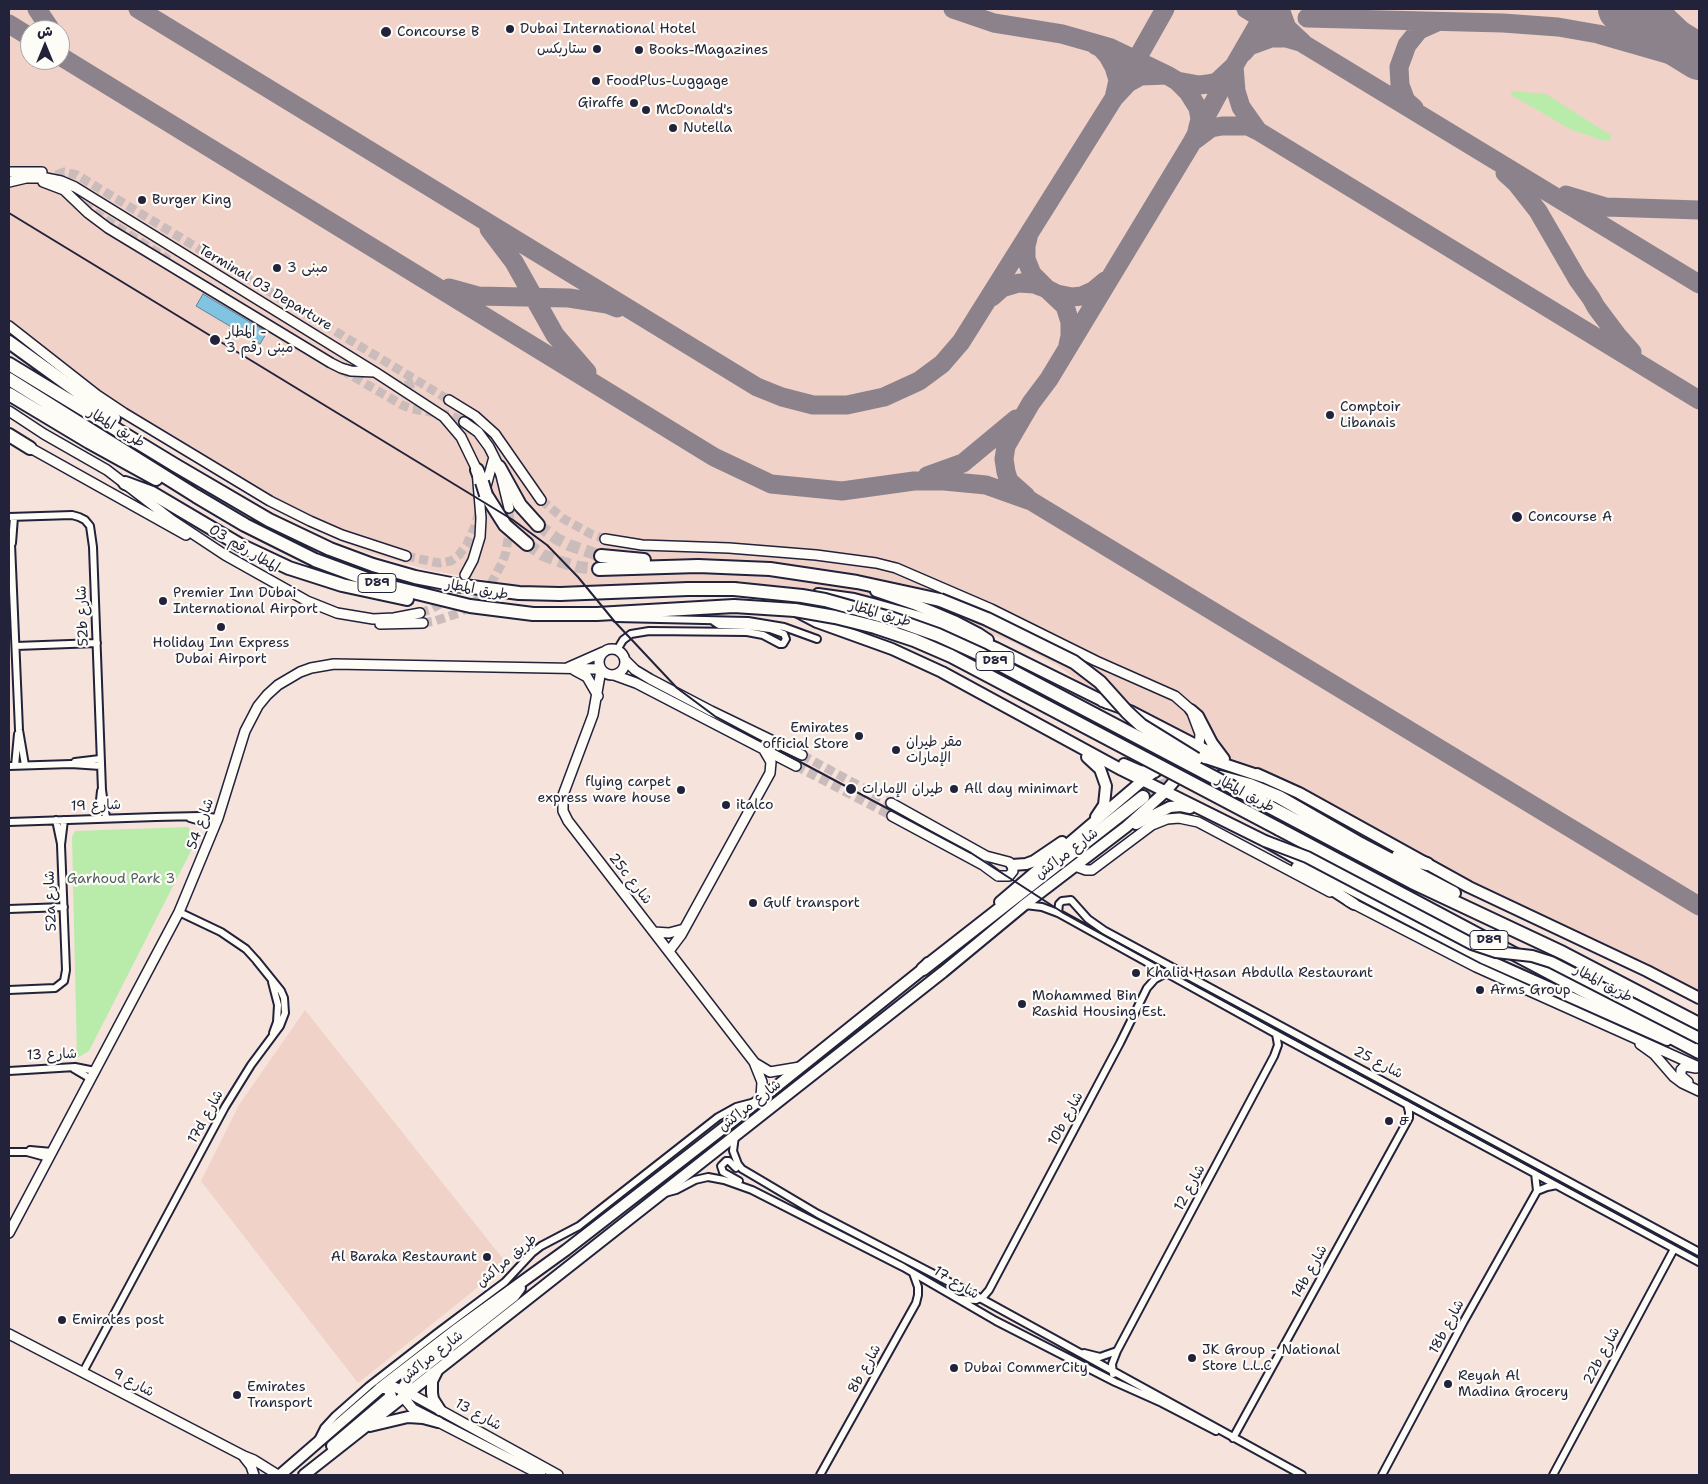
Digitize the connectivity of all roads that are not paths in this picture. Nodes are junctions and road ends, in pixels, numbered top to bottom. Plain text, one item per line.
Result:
1 (13, 171) edge
2 (41, 175) dead end
3 (9, 183) edge
4 (9, 326) edge
5 (9, 342) edge
6 (9, 364) edge
7 (375, 372) junction
8 (9, 379) edge
9 (9, 394) edge
10 (449, 400) tunnel mouth
11 (9, 410) edge
12 (9, 416) edge
13 (478, 418) junction
14 (464, 422) tunnel mouth
15 (478, 432) junction
16 (44, 434) junction
17 (9, 437) edge
18 (30, 448) joint
19 (496, 462) junction
20 (175, 465) junction
21 (480, 476) junction
22 (125, 483) junction
23 (196, 496) junction
24 (484, 497) junction
25 (541, 500) tunnel mouth
26 (509, 508) tunnel mouth
27 (12, 517) edge
28 (538, 525) tunnel mouth
29 (9, 534) edge
30 (606, 539) tunnel mouth
31 (11, 544) junction
32 (527, 544) tunnel mouth
33 (225, 555) junction
34 (406, 556) tunnel mouth
35 (600, 562) tunnel mouth
36 (465, 575) tunnel mouth
37 (834, 579) junction
38 (734, 590) junction
39 (307, 601) junction
40 (470, 606) junction
41 (795, 610) junction
42 (420, 613) tunnel mouth
43 (597, 614) junction
44 (713, 621) junction
45 (422, 623) tunnel mouth
46 (817, 639) dead end
47 (97, 643) junction
48 (16, 646) junction
49 (996, 648) junction
50 (617, 650) junction
51 (603, 652) junction
52 (625, 660) junction
53 (568, 668) junction
54 (601, 670) junction
55 (613, 675) junction
56 (598, 694) junction
57 (1102, 701) junction
58 (1000, 704) junction
59 (1191, 710) junction
60 (19, 730) junction
61 (1062, 738) junction
62 (1199, 746) junction
63 (764, 750) junction
64 (802, 756) tunnel mouth
65 (1224, 759) junction
66 (1191, 761) junction
67 (101, 763) junction
68 (1176, 764) junction
69 (25, 765) junction
70 (12, 766) edge
71 (796, 766) tunnel mouth
72 (1155, 772) junction
73 (1220, 777) tunnel mouth
74 (1263, 777) junction
75 (1143, 781) junction
76 (1172, 784) junction
77 (1236, 789) junction
78 (102, 790) junction
79 (1165, 792) junction
80 (1142, 797) tunnel mouth
81 (891, 804) tunnel mouth
82 (1303, 810) junction
83 (1201, 811) junction
84 (892, 816) tunnel mouth
85 (184, 817) junction
86 (98, 818) junction
87 (106, 818) junction
88 (218, 818) junction
89 (56, 820) junction
90 (64, 820) junction
91 (9, 822) edge
92 (1126, 827) junction
93 (214, 828) junction
94 (1073, 834) junction
95 (1265, 841) junction
96 (61, 845) junction
97 (1280, 850) junction
98 (1012, 864) junction
99 (1427, 864) junction
100 (1076, 866) junction
101 (1023, 882) junction
102 (1354, 904) junction
103 (1024, 905) junction
104 (64, 907) junction
105 (9, 909) edge
106 (179, 912) junction
107 (1058, 913) junction
108 (684, 929) junction
109 (1105, 931) junction
110 (654, 932) junction
111 (1522, 934) junction
112 (1104, 939) junction
113 (669, 951) junction
114 (923, 969) junction
115 (1166, 973) junction
116 (9, 990) edge
117 (1699, 998) edge
118 (1698, 1022) edge
119 (1276, 1034) junction
120 (1628, 1035) junction
121 (1699, 1038) edge
122 (1685, 1045) junction
123 (1699, 1052) edge
124 (754, 1062) junction
125 (800, 1067) junction
126 (1699, 1068) edge
127 (9, 1071) edge
128 (93, 1075) junction
129 (1699, 1089) edge
130 (759, 1100) junction
131 (1407, 1104) junction
132 (1423, 1113) junction
133 (1408, 1118) junction
134 (735, 1135) junction
135 (9, 1152) edge
136 (51, 1155) junction
137 (1535, 1173) junction
138 (759, 1179) junction
139 (1558, 1185) junction
140 (752, 1190) junction
141 (1537, 1191) junction
142 (662, 1193) junction
143 (9, 1233) edge
144 (1674, 1249) junction
145 (1699, 1252) edge
146 (1699, 1262) edge
147 (912, 1272) junction
148 (523, 1281) junction
149 (994, 1282) junction
150 (980, 1298) junction
151 (956, 1299) junction
152 (994, 1306) junction
153 (9, 1334) edge
154 (1117, 1351) junction
155 (1078, 1352) junction
156 (437, 1370) junction
157 (1112, 1371) junction
158 (83, 1372) junction
159 (1115, 1382) junction
160 (382, 1386) junction
161 (405, 1393) junction
162 (440, 1410) junction
163 (438, 1422) junction
164 (364, 1427) junction
165 (1233, 1438) junction
166 (317, 1445) junction
167 (244, 1456) junction
168 (328, 1456) junction
169 (254, 1475) edge
170 (279, 1475) edge
171 (304, 1475) edge
172 (541, 1475) edge
173 (558, 1475) edge
174 (820, 1475) edge
175 (1302, 1475) edge
176 (1382, 1475) edge
177 (1553, 1475) edge

1 - 2 street
3 - 7 street, Terminal 03 Departure
3 - 7 street
4 - 34 street
5 - 20 highway
6 - 20 highway, طريق المطار / D89
7 - 21 street, Terminal 03 Departure
8 - 23 highway, طريق المطار / D89
9 - 23 highway
10 - 13 street
11 - 16 street
12 - 16 street
13 - 15 street
13 - 25 street
14 - 15 street
15 - 19 street
16 - 22 street, المطار رقم 03
17 - 18 highway
18 - 33 street
19 - 24 street
19 - 26 street
19 - 28 highway
20 - 38 highway, طريق المطار / D89
21 - 24 highway, bridge
21 - 36 street
22 - 33 street, المطار رقم 03
22 - 40 highway
23 - 40 highway, طريق المطار / D89
24 - 32 highway
27 - 31 street
27 - 47 street, 52b شارع
29 - 31 street
30 - 59 street
31 - 48 street
33 - 39 street, المطار رقم 03
35 - 37 highway
37 - 49 main road
37 - 77 highway, bridge
38 - 49 main road
38 - 77 highway, طريق المطار / D89, bridge
39 - 42 street, المطار رقم 03
39 - 45 street
40 - 43 highway, طريق المطار / D89
41 - 43 highway, طريق المطار / D89
41 - 58 main road
41 - 122 highway, طريق المطار / D89, bridge
43 - 44 street
44 - 46 street
44 - 50 street
47 - 48 street
47 - 67 street, 52b شارع
48 - 60 street
49 - 57 main road
50 - 51 street
50 - 52 street
51 - 53 street, شارع 54
51 - 54 street
52 - 55 street
52 - 64 street
53 - 54 street, شارع 54
53 - 56 street
53 - 88 street, شارع 54
54 - 55 street
54 - 56 street, 25c شارع
55 - 56 street, 25c شارع
55 - 63 street
56 - 110 street, 25c شارع
57 - 62 main road
57 - 68 main road
58 - 61 main road
58 - 72 main road
59 - 62 street
59 - 65 main road
60 - 69 street
60 - 70 street
61 - 75 main road
61 - 94 main road
62 - 65 main road
62 - 66 main road, شارع مراكش
63 - 71 street
63 - 108 street
65 - 74 main road
66 - 68 main road
66 - 74 main road
66 - 76 main road, شارع مراكش
67 - 69 street
67 - 78 street, 52b شارع
68 - 72 main road
68 - 76 main road
69 - 70 street
72 - 75 main road
73 - 82 highway
74 - 99 main road
75 - 79 main road
75 - 101 main road
76 - 79 main road, شارع مراكش
77 - 111 highway, طريق المطار / D89
78 - 86 street, 52b شارع
78 - 87 street, 52b شارع
79 - 83 main road
79 - 92 main road, شارع مراكش
80 - 114 highway
81 - 98 street
82 - 99 highway
82 - 111 highway
83 - 92 main road
83 - 95 main road
84 - 98 street
85 - 87 street, شارع 19
85 - 88 street, شارع 19
85 - 93 street, شارع 19
86 - 87 street, شارع 19
86 - 90 street, شارع 19
88 - 93 street, شارع 54
89 - 90 street, شارع 19
89 - 91 street, شارع 19
89 - 96 street
90 - 96 street, 52a شارع
92 - 100 main road, شارع مراكش
93 - 106 street, شارع 54
94 - 98 main road
94 - 101 main road
95 - 97 main road
95 - 121 main road, bridge
96 - 104 street, 52a شارع
97 - 102 main road
97 - 122 main road
99 - 117 main road
100 - 102 street
100 - 103 main road, شارع مراكش
101 - 114 main road, شارع مراكش
102 - 120 street
103 - 107 street, شارع 25
103 - 134 main road, شارع مراكش
104 - 105 street
104 - 116 street, 52a شارع
106 - 128 street, شارع 54
106 - 158 street, 17d شارع
107 - 109 street, شارع 25
107 - 112 street, شارع 25
108 - 110 street
108 - 113 street
109 - 112 street
109 - 145 street, شارع 25
110 - 113 street, 25c شارع
111 - 118 highway, طريق المطار / D89
112 - 115 street, شارع 25
113 - 124 street, 25c شارع
114 - 125 main road, شارع مراكش
115 - 119 street, شارع 25
115 - 149 street, 10b شارع
119 - 131 street, شارع 25
119 - 154 street, شارع 12
120 - 126 street
120 - 129 street
122 - 123 highway, طريق المطار / D89
124 - 125 street
124 - 130 street, 25c شارع
125 - 130 main road, شارع مراكش
126 - 129 street
127 - 128 street, شارع 13
128 - 136 street, شارع 54
130 - 148 main road, شارع مراكش
130 - 166 street, طريق مراكش
131 - 132 street, شارع 25
131 - 133 street
132 - 133 street
132 - 137 street, شارع 25
133 - 165 street, 14b شارع
134 - 138 street, شارع 17
134 - 142 main road, شارع مراكش
135 - 136 street
136 - 143 street, شارع 54
137 - 139 street, شارع 25
137 - 141 street
138 - 140 street
138 - 150 street, شارع 17
139 - 141 street
139 - 144 street, شارع 25
140 - 142 street, شارع 17
140 - 147 street, شارع 17
141 - 176 street, 18b شارع
142 - 156 main road, شارع مراكش
144 - 146 street, شارع 25
144 - 177 street, 22b شارع
147 - 151 street, شارع 17
147 - 174 street, 8b شارع
148 - 160 main road, شارع مراكش
148 - 161 main road
149 - 150 street, 10b شارع
149 - 152 street, 10b شارع
150 - 151 street
150 - 152 street, شارع 17
151 - 159 street, شارع 17
152 - 155 street, شارع 17
153 - 158 street, شارع 9
154 - 155 street
154 - 157 street, شارع 12
155 - 157 street, شارع 17
156 - 161 main road, شارع مراكش
156 - 162 main road
157 - 159 street, شارع 12
157 - 165 street, شارع 17
158 - 167 street, شارع 9
159 - 165 street, شارع 17
160 - 161 street, شارع 13
160 - 166 main road, شارع مراكش
160 - 168 main road
161 - 162 street, شارع 13
161 - 163 street, شارع 13
161 - 164 main road, شارع مراكش
162 - 173 street, شارع 13
163 - 164 main road
163 - 172 street, شارع 13
164 - 168 main road, شارع مراكش
165 - 175 street, شارع 17
166 - 170 main road, شارع مراكش
167 - 169 street
167 - 170 street, شارع 9
168 - 171 main road, شارع مراكش

